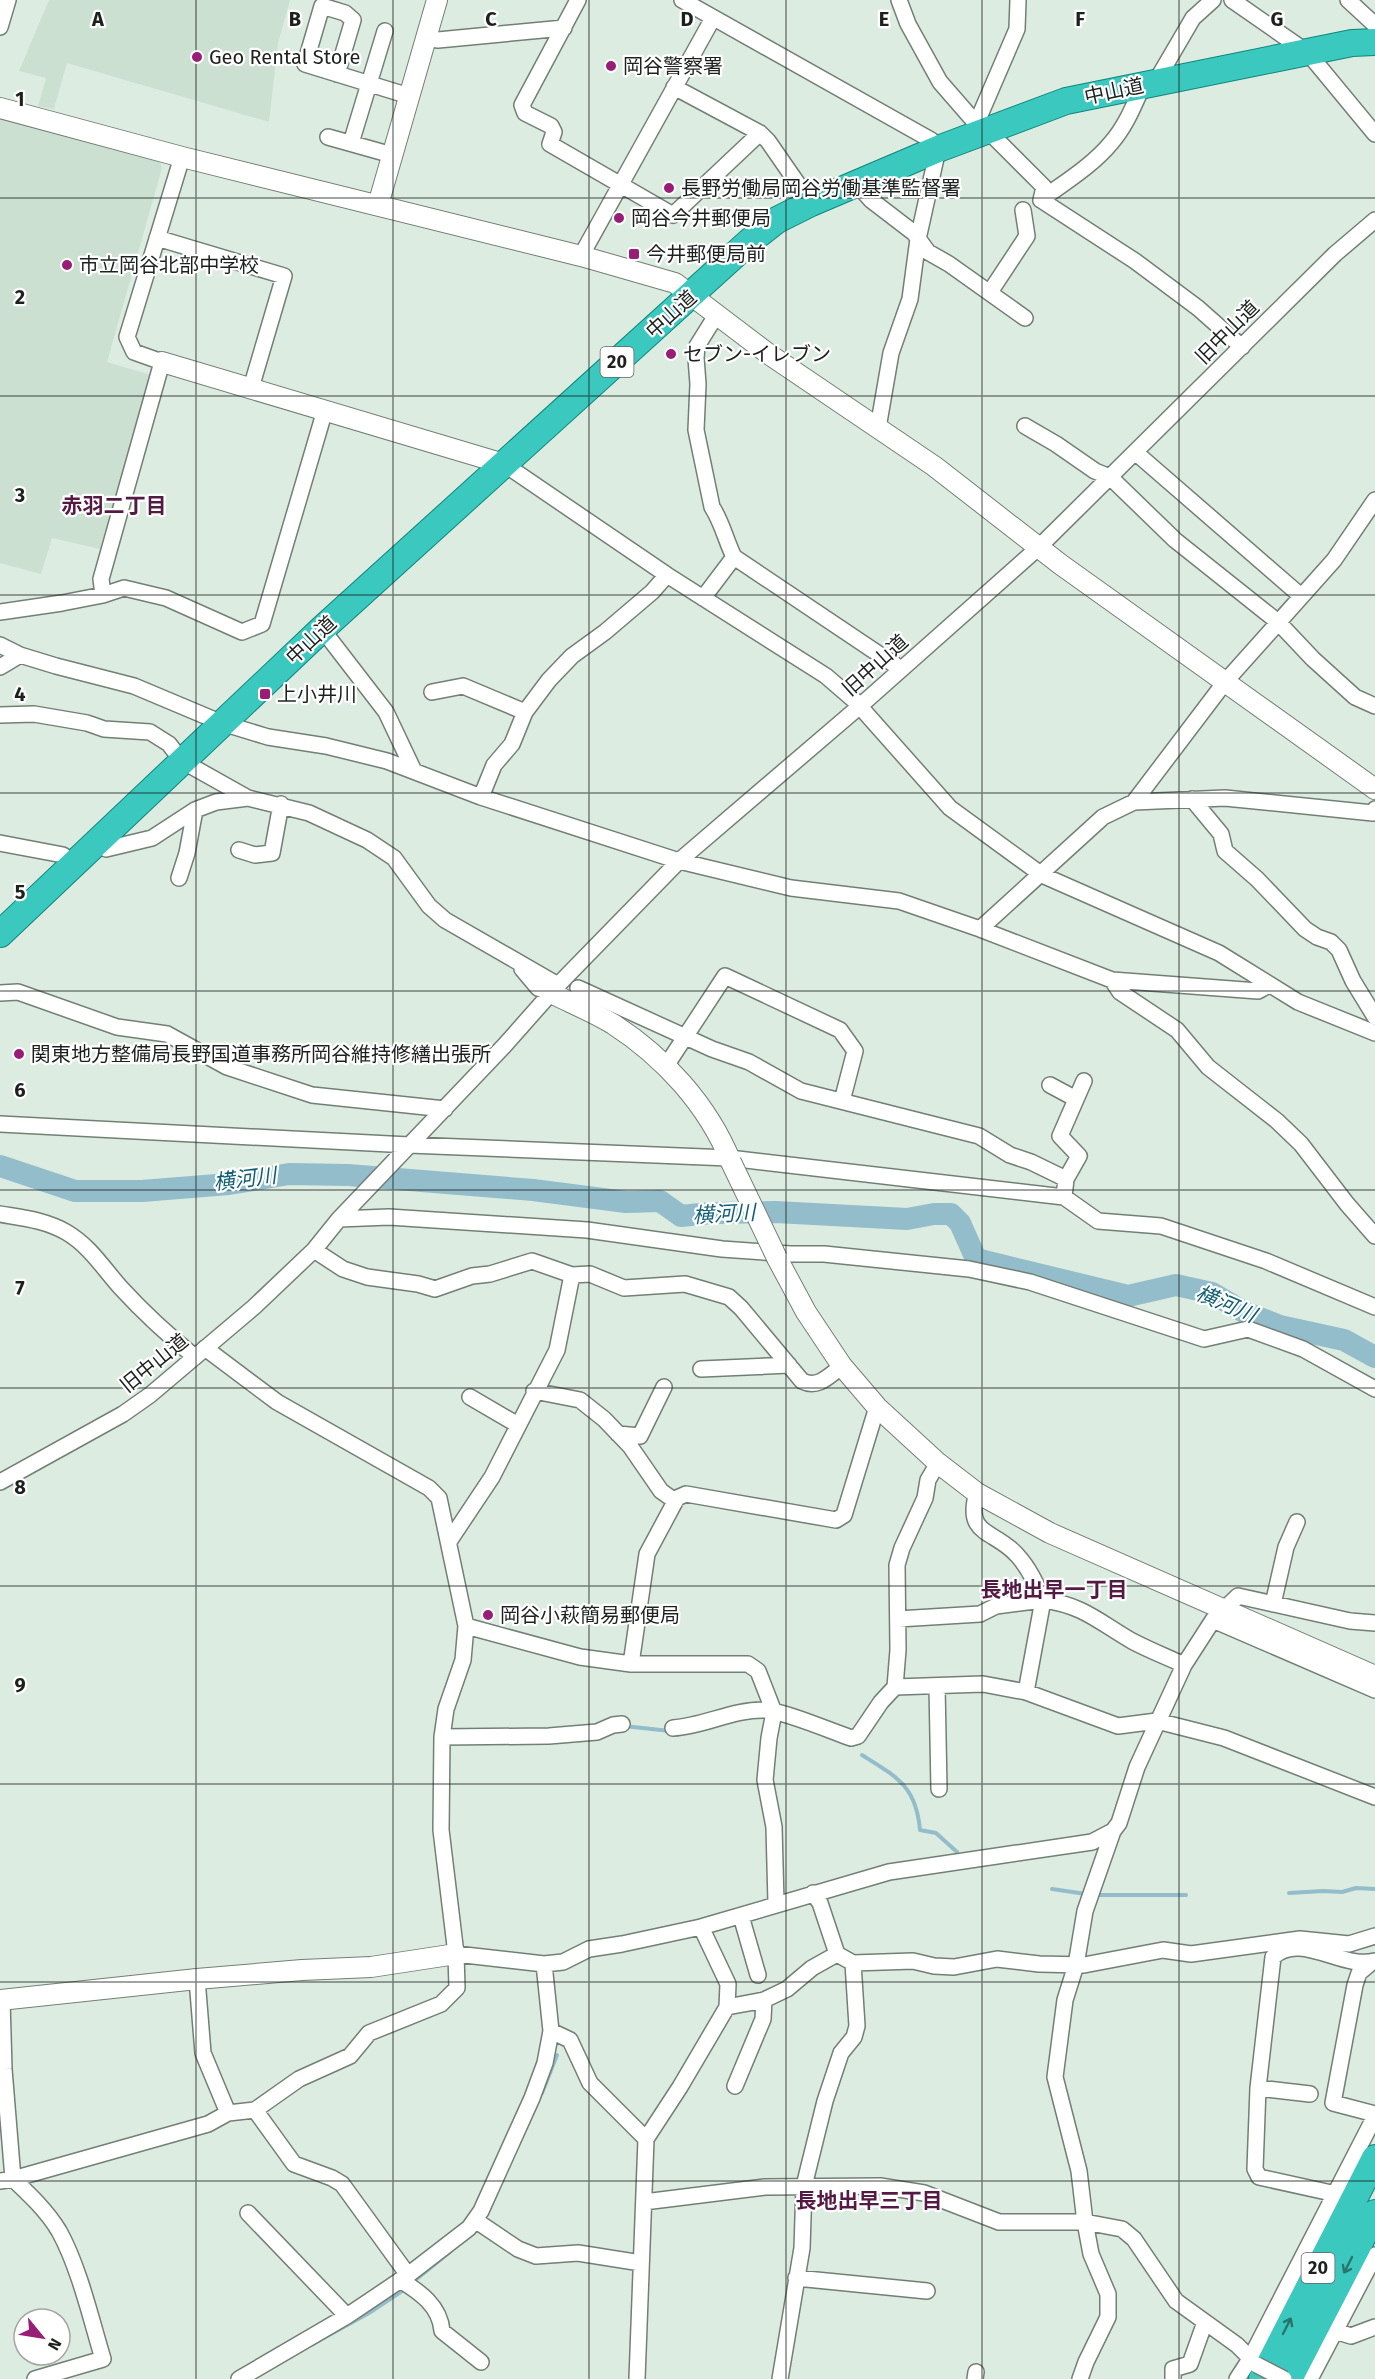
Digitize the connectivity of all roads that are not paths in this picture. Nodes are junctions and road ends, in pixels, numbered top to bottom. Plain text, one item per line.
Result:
1 (8, 0) edge
2 (437, 0) edge
3 (578, 0) edge
4 (682, 0) edge
5 (899, 0) edge
6 (1018, 0) edge
7 (1213, 0) edge
8 (1232, 0) edge
9 (1348, 0) edge
10 (346, 6) edge
11 (713, 18) junction
12 (1375, 25) edge
13 (0, 27) edge
14 (564, 28) junction
15 (385, 31) dead end
16 (426, 38) junction
17 (1375, 42) edge
18 (1308, 53) junction
19 (337, 74) junction
20 (369, 84) junction
21 (1149, 84) junction
22 (674, 87) junction
23 (409, 96) junction
24 (0, 108) edge
25 (980, 126) junction
26 (760, 133) junction
27 (1375, 134) edge
28 (328, 136) dead end
29 (351, 143) junction
30 (938, 148) junction
31 (392, 155) junction
32 (182, 157) junction
33 (856, 183) junction
34 (620, 184) junction
35 (1041, 200) junction
36 (811, 203) junction
37 (378, 205) junction
38 (1023, 210) dead end
39 (1375, 220) edge
40 (157, 238) junction
41 (918, 239) junction
42 (581, 256) junction
43 (990, 292) junction
44 (692, 295) junction
45 (717, 314) junction
46 (1025, 318) dead end
47 (1242, 346) junction
48 (162, 362) junction
49 (251, 388) junction
50 (325, 410) junction
51 (1025, 426) dead end
52 (878, 428) junction
53 (1135, 452) junction
54 (504, 464) junction
55 (1110, 477) junction
56 (1375, 500) edge
57 (1038, 548) junction
58 (734, 557) junction
59 (668, 575) junction
60 (103, 595) junction
61 (1301, 596) junction
62 (703, 598) junction
63 (0, 612) edge
64 (1278, 622) junction
65 (322, 629) junction
66 (0, 645) edge
67 (20, 655) junction
68 (0, 667) edge
69 (901, 669) junction
70 (1225, 682) junction
71 (432, 692) dead end
72 (860, 706) junction
73 (1375, 706) edge
74 (525, 712) junction
75 (0, 715) edge
76 (222, 723) junction
77 (182, 761) junction
78 (413, 769) junction
79 (1375, 789) edge
80 (481, 797) junction
81 (248, 798) junction
82 (1192, 799) junction
83 (1134, 802) junction
84 (281, 804) junction
85 (1375, 809) edge
86 (195, 810) junction
87 (97, 840) junction
88 (0, 843) edge
89 (239, 850) dead end
90 (679, 861) junction
91 (72, 863) junction
92 (1042, 875) junction
93 (179, 878) dead end
94 (980, 929) junction
95 (0, 934) edge
96 (1112, 980) junction
97 (1269, 985) junction
98 (578, 988) dead end
99 (554, 989) junction
100 (0, 993) edge
101 (1375, 1017) edge
102 (1375, 1033) edge
103 (685, 1037) junction
104 (666, 1066) junction
105 (1084, 1081) dead end
106 (1050, 1085) dead end
107 (1076, 1099) junction
108 (842, 1101) junction
109 (445, 1109) junction
110 (0, 1124) edge
111 (406, 1148) junction
112 (730, 1160) junction
113 (1066, 1179) junction
114 (1064, 1197) junction
115 (0, 1214) edge
116 (342, 1217) junction
117 (1375, 1236) edge
118 (314, 1250) junction
119 (572, 1275) junction
120 (1375, 1307) edge
121 (200, 1352) junction
122 (789, 1365) junction
123 (842, 1366) junction
124 (701, 1369) dead end
125 (664, 1387) dead end
126 (1375, 1389) edge
127 (534, 1391) junction
128 (470, 1397) dead end
129 (877, 1407) junction
130 (518, 1425) junction
131 (618, 1434) junction
132 (938, 1463) junction
133 (0, 1482) edge
134 (977, 1492) junction
135 (675, 1501) junction
136 (1297, 1522) dead end
137 (450, 1540) junction
138 (1043, 1599) junction
139 (1273, 1604) junction
140 (1217, 1615) junction
141 (898, 1619) junction
142 (1375, 1623) edge
143 (466, 1626) junction
144 (631, 1664) junction
145 (1184, 1665) junction
146 (1375, 1676) edge
147 (937, 1686) junction
148 (895, 1687) junction
149 (1375, 1690) edge
150 (1026, 1692) junction
151 (774, 1712) junction
152 (1157, 1721) junction
153 (622, 1724) dead end
154 (673, 1728) dead end
155 (442, 1737) junction
156 (939, 1789) dead end
157 (1375, 1797) edge
158 (1113, 1831) junction
159 (813, 1893) junction
160 (776, 1903) junction
161 (741, 1916) junction
162 (701, 1927) junction
163 (1375, 1936) edge
164 (1303, 1944) junction
165 (456, 1954) junction
166 (837, 1954) junction
167 (1373, 1961) edge
168 (853, 1963) junction
169 (544, 1964) junction
170 (1076, 1965) junction
171 (758, 1976) dead end
172 (197, 1979) junction
173 (1, 2000) edge
174 (764, 2000) junction
175 (727, 2007) junction
176 (550, 2031) junction
177 (735, 2085) dead end
178 (1258, 2088) junction
179 (1310, 2094) dead end
180 (255, 2110) junction
181 (228, 2113) junction
182 (1375, 2115) edge
183 (646, 2139) junction
184 (1370, 2150) edge
185 (7, 2180) edge
186 (804, 2186) junction
187 (1336, 2194) junction
188 (644, 2202) junction
189 (248, 2212) dead end
190 (1375, 2213) edge
191 (475, 2220) junction
192 (1085, 2222) junction
193 (1375, 2255) edge
194 (641, 2263) junction
195 (404, 2278) junction
196 (796, 2278) junction
197 (927, 2291) dead end
198 (347, 2316) junction
199 (1205, 2322) junction
200 (1375, 2327) edge
201 (1335, 2331) junction
202 (481, 2362) dead end
203 (1256, 2368) edge
204 (35, 2379) edge
205 (239, 2379) edge
206 (637, 2379) edge
207 (780, 2379) edge
208 (1080, 2379) edge
209 (1173, 2379) edge
210 (1237, 2379) edge
211 (1284, 2379) edge
212 (1289, 2379) edge
213 (1310, 2379) edge

1 - 13 street
2 - 16 street
3 - 14 street
4 - 11 street
5 - 25 street
6 - 25 street
7 - 21 street
8 - 18 street
9 - 12 street
10 - 19 street
10 - 19 street
11 - 22 street
11 - 30 street
14 - 16 street
14 - 34 street
15 - 20 street
16 - 23 street
17 - 18 highway, 中山道 / 20
18 - 21 highway, 中山道 / 20
18 - 27 street
19 - 20 street
20 - 23 street
20 - 29 street
21 - 25 highway, 中山道 / 20
21 - 35 street
22 - 26 street
22 - 34 street
23 - 31 street
24 - 32 street
25 - 30 highway, 中山道 / 20
25 - 35 street
26 - 34 street
26 - 36 street
28 - 29 street
29 - 31 street
30 - 33 highway, 中山道 / 20
30 - 41 street
31 - 37 street
32 - 37 street
32 - 40 street
33 - 36 highway, 中山道 / 20
33 - 41 street
34 - 42 street
35 - 47 street
36 - 44 highway, 中山道 / 20
37 - 42 street
38 - 43 street
39 - 47 street, 旧中山道
40 - 48 street
40 - 49 street
41 - 43 street
41 - 52 street
42 - 44 street
43 - 46 street
44 - 45 street
44 - 54 highway, 中山道 / 20
45 - 52 street
45 - 58 street
47 - 53 street, 旧中山道
48 - 49 street
48 - 60 street
49 - 50 street
50 - 54 street
50 - 60 street
51 - 55 street
52 - 57 street
53 - 55 street, 旧中山道
53 - 61 street
54 - 59 street
54 - 65 highway, 中山道 / 20
55 - 57 street, 旧中山道
55 - 64 street
56 - 61 street
57 - 69 street, 旧中山道
57 - 70 street
58 - 62 street
58 - 69 street
59 - 62 street
59 - 74 street
60 - 63 street
61 - 64 street
62 - 72 street
64 - 70 street
64 - 73 street
65 - 76 highway, 中山道 / 20
65 - 78 street
66 - 67 street
67 - 68 street
67 - 76 street
69 - 72 street, 旧中山道
70 - 79 street
70 - 83 street
71 - 74 street
72 - 90 street, 旧中山道
72 - 92 street
74 - 80 street
75 - 77 street
76 - 77 highway, 中山道 / 20
76 - 78 street
77 - 81 street
77 - 87 highway, 中山道 / 20
78 - 80 street
80 - 90 street
81 - 84 street
81 - 86 street
82 - 83 street
82 - 85 street
82 - 101 street
83 - 92 street
84 - 89 street
84 - 99 street
86 - 87 street
86 - 93 street
87 - 91 highway, 中山道 / 20
88 - 91 street
90 - 94 street
90 - 99 street, 旧中山道
91 - 95 highway, 中山道 / 20
92 - 94 street
92 - 97 street
94 - 96 street
96 - 97 street
96 - 117 street
97 - 102 street
98 - 103 street
99 - 104 street
99 - 109 street, 旧中山道
100 - 109 street
103 - 104 street
103 - 108 street
103 - 108 street
104 - 112 street
105 - 107 street
106 - 107 street
107 - 113 street
108 - 113 street
109 - 111 street, 旧中山道
110 - 111 street
111 - 112 street
111 - 116 street, 旧中山道
112 - 114 street
112 - 123 street, bridge
113 - 114 street
114 - 120 street
115 - 121 street
116 - 118 street, 旧中山道
116 - 126 street
118 - 119 street
118 - 121 street, 旧中山道
119 - 122 street
119 - 127 street
121 - 133 street, 旧中山道
121 - 137 street
122 - 123 street
122 - 124 street
123 - 129 street
125 - 131 street
127 - 130 street
127 - 131 street
128 - 130 street
129 - 132 street
129 - 135 street
130 - 137 street
131 - 135 street
132 - 134 street
132 - 141 street
134 - 138 street
134 - 140 street
135 - 144 street
136 - 139 street
137 - 143 street
138 - 141 street
138 - 145 street
138 - 150 street
139 - 140 street
139 - 142 street
140 - 145 street
140 - 146 street
140 - 149 street
141 - 148 street
143 - 144 street
143 - 155 street
144 - 151 street
145 - 152 street
147 - 148 street
147 - 150 street
147 - 156 street
148 - 151 street
150 - 152 street
151 - 154 street
151 - 160 street
152 - 157 street
152 - 158 street
153 - 155 street
155 - 165 street
158 - 159 street
158 - 170 street
159 - 160 street
159 - 166 street
160 - 161 street
161 - 162 street
161 - 171 street
162 - 169 street
162 - 175 street
163 - 164 street
164 - 167 street
164 - 170 street
164 - 178 street
165 - 169 street
165 - 172 street
165 - 180 street
166 - 168 street
166 - 174 street
167 - 182 street
168 - 170 street
168 - 186 street
169 - 176 street
170 - 192 street
172 - 173 street
172 - 181 street
173 - 185 street
174 - 175 street
174 - 177 street
175 - 183 street
176 - 183 street
176 - 191 street
178 - 179 street
178 - 187 street
180 - 181 street
180 - 195 street
181 - 185 street
182 - 184 street
183 - 188 street
184 - 187 street
203 -> 184 highway, 20
185 - 204 street
186 - 188 street
186 - 192 street
186 - 196 street
187 - 203 street
188 - 194 street
189 - 198 street
190 -> 212 highway, 20
191 - 194 street
191 - 195 street
192 - 199 street
192 - 208 street
193 - 201 street
194 - 206 street
195 - 198 street
195 - 202 street
196 - 197 street
196 - 207 street
198 - 205 street
199 - 203 street
199 - 209 street
200 - 201 street
201 - 213 street
203 - 210 street
203 - 211 street, bridge

